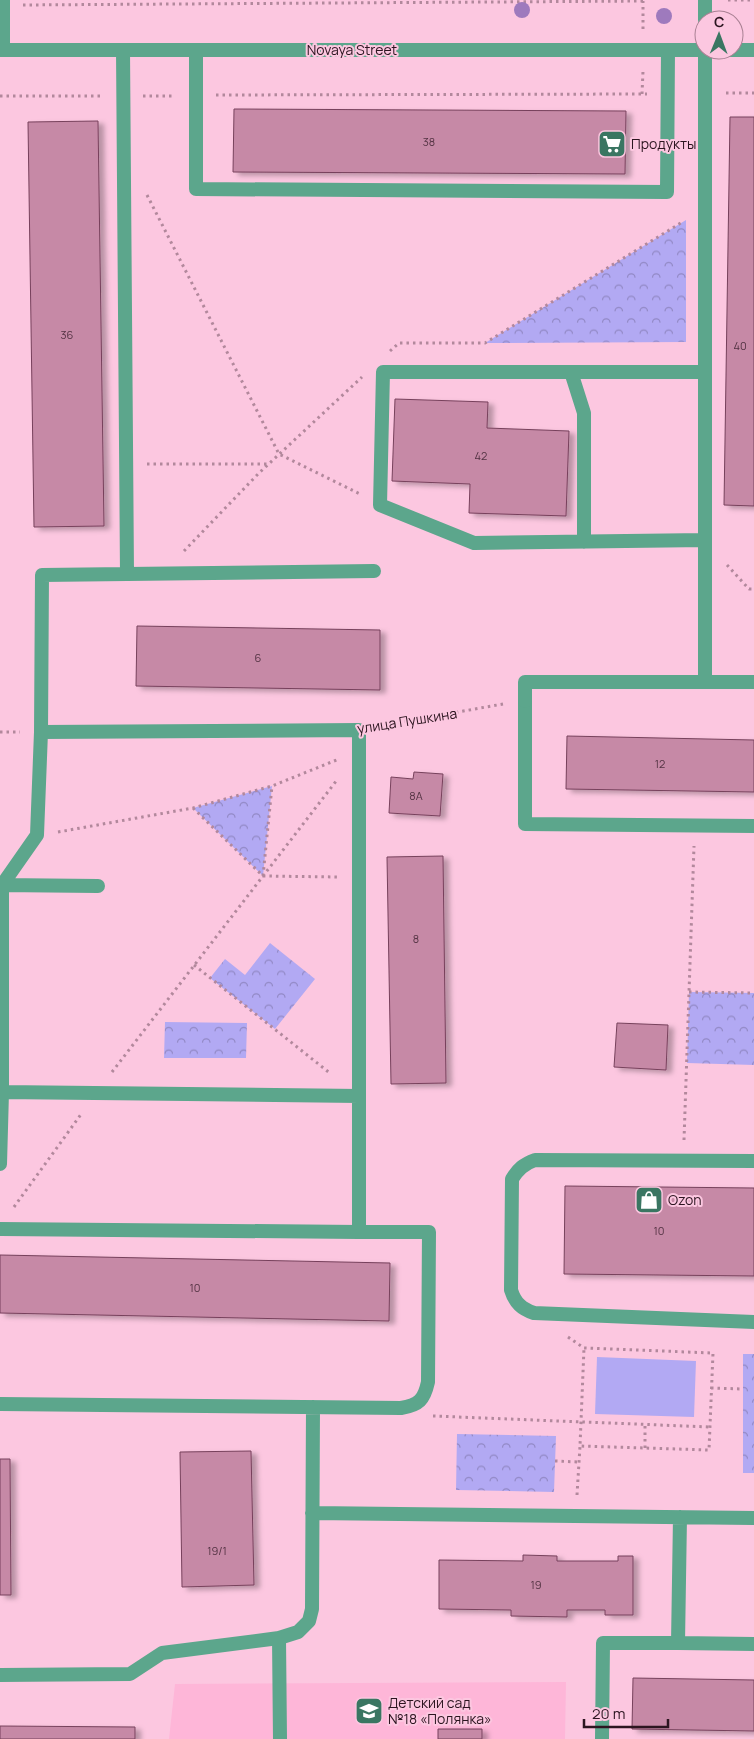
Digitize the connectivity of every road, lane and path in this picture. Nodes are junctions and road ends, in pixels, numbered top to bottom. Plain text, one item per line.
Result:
1 (43, 0) edge
2 (728, 0) edge
3 (751, 0) edge
4 (522, 1) edge
5 (643, 1) edge
6 (3, 2) edge
7 (96, 2) edge
8 (46, 5) junction
9 (2, 50) edge
10 (123, 50) junction
11 (196, 50) junction
12 (668, 50) junction
13 (694, 50) edge
14 (704, 60) edge
15 (705, 93) junction
16 (754, 93) edge
17 (668, 94) junction
18 (0, 96) edge
19 (123, 96) junction
20 (196, 96) junction
21 (146, 193) dead end
22 (571, 372) junction
23 (705, 372) junction
24 (126, 464) junction
25 (268, 464) dead end
26 (380, 505) junction
27 (705, 540) junction
28 (584, 542) junction
29 (374, 571) dead end
30 (127, 574) junction
31 (754, 589) edge
32 (705, 682) junction
33 (754, 682) edge
34 (525, 701) junction
35 (359, 730) junction
36 (0, 732) edge
37 (23, 732) dead end
38 (41, 732) junction
39 (358, 752) junction
40 (272, 786) junction
41 (193, 808) junction
42 (694, 825) junction
43 (754, 826) edge
44 (38, 835) junction
45 (263, 876) junction
46 (359, 878) junction
47 (1, 885) edge
48 (98, 886) dead end
49 (194, 965) junction
50 (689, 992) junction
51 (754, 993) edge
52 (2, 1092) junction
53 (96, 1093) junction
54 (359, 1096) junction
55 (683, 1161) junction
56 (754, 1161) edge
57 (0, 1164) edge
58 (11, 1210) dead end
59 (0, 1229) edge
60 (359, 1232) junction
61 (754, 1322) edge
62 (711, 1388) junction
63 (743, 1389) dead end
64 (0, 1404) edge
65 (313, 1407) junction
66 (401, 1408) junction
67 (580, 1422) junction
68 (645, 1424) junction
69 (710, 1427) junction
70 (580, 1446) junction
71 (645, 1448) junction
72 (555, 1461) dead end
73 (579, 1462) junction
74 (312, 1513) junction
75 (576, 1516) junction
76 (680, 1517) junction
77 (754, 1518) edge
78 (279, 1638) junction
79 (678, 1643) junction
80 (754, 1644) edge
81 (0, 1675) edge
82 (280, 1739) edge
83 (602, 1739) edge

1 - 8 path
2 - 3 path
4 - 5 path
4 - 7 path
6 - 8 path
6 - 9 street
7 - 8 path
9 - 10 street, Novaya Street
10 - 11 street, Novaya Street
10 - 19 street
11 - 12 street, Novaya Street
11 - 20 street
12 - 13 street, Novaya Street
12 - 17 street
14 - 15 street
15 - 16 path
15 - 23 street
17 - 20 path
17 - 20 street
18 - 19 path
19 - 20 path
19 - 24 street
21 - 26 path
22 - 23 street
22 - 26 street
22 - 28 street
23 - 27 street
24 - 25 path
24 - 30 street
26 - 28 street
27 - 28 street
27 - 31 path
27 - 32 street
29 - 30 street
30 - 38 street
32 - 33 street
32 - 34 street
34 - 35 path, улица Пушкина
34 - 42 street
35 - 38 street, улица Пушкина
35 - 39 street
36 - 37 path
38 - 44 street
39 - 40 path
39 - 45 path
39 - 46 street
40 - 41 path
40 - 45 path
41 - 44 path
41 - 45 path
42 - 43 street
42 - 50 path
44 - 47 street
45 - 46 path
45 - 49 path
46 - 54 street
47 - 48 street
47 - 52 street
49 - 53 path
49 - 54 path
50 - 51 path
50 - 55 path
52 - 53 street
52 - 57 street
53 - 54 street
53 - 58 path
54 - 60 street
55 - 56 street
55 - 61 street
59 - 60 street
60 - 66 street
62 - 63 path
62 - 67 path
62 - 69 path
64 - 65 street
65 - 66 street
65 - 74 street
66 - 67 path
67 - 68 path
67 - 70 path
68 - 69 path
68 - 71 path
69 - 71 path
70 - 71 path
70 - 73 path
72 - 73 path
73 - 75 path
74 - 75 street
74 - 78 street
75 - 76 street
76 - 77 street
76 - 79 street
78 - 81 street
78 - 82 street
79 - 80 street
79 - 83 street

